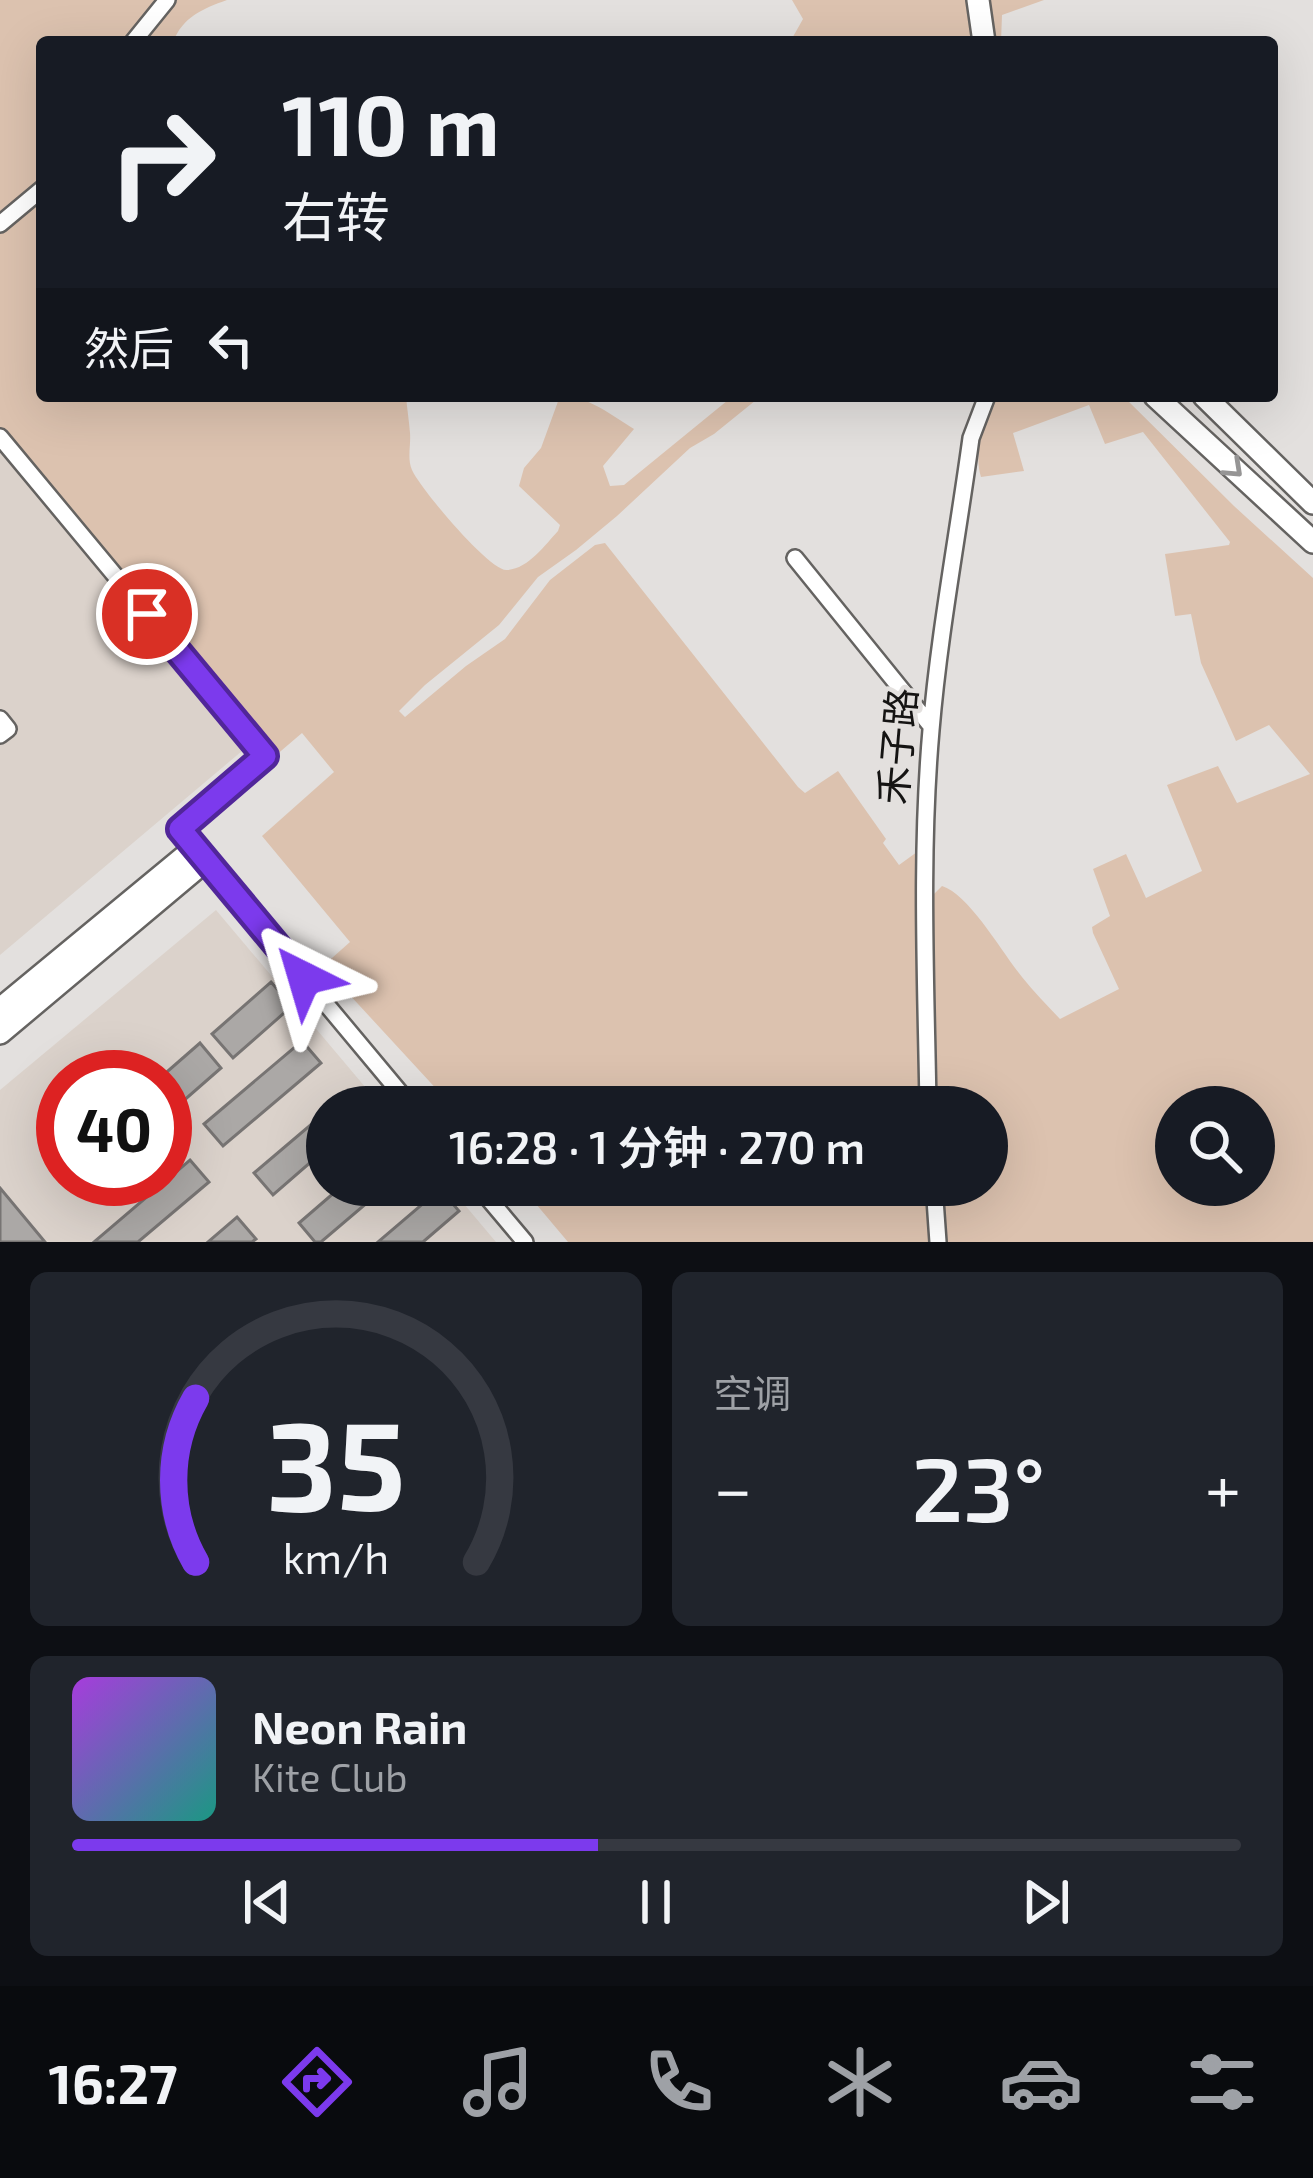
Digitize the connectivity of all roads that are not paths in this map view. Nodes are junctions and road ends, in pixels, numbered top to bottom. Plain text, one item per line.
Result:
1 (166, 0) edge
2 (978, 0) edge
3 (138, 36) edge
4 (983, 36) edge
5 (36, 194) edge
6 (0, 224) edge
7 (985, 402) edge
8 (1161, 402) edge
9 (1210, 402) edge
10 (0, 437) edge
11 (1313, 503) edge
12 (1313, 542) edge
13 (795, 559) dead end
14 (0, 719) edge
15 (931, 726) junction
16 (0, 735) edge
17 (200, 854) junction
18 (0, 1010) edge
19 (0, 1033) edge
20 (394, 1086) edge
21 (928, 1086) edge
22 (492, 1206) edge
23 (935, 1206) edge
24 (515, 1238) edge
25 (938, 1242) edge

1 - 3 street
2 - 4 main road
5 - 6 street
7 - 15 street, 禾子路
8 -> 12 main road
9 - 11 main road
10 - 17 street
13 - 15 street
14 - 16 street
15 - 21 street, 禾子路
17 - 18 main road
17 - 19 main road
17 - 20 street
22 - 24 street
23 - 25 street

